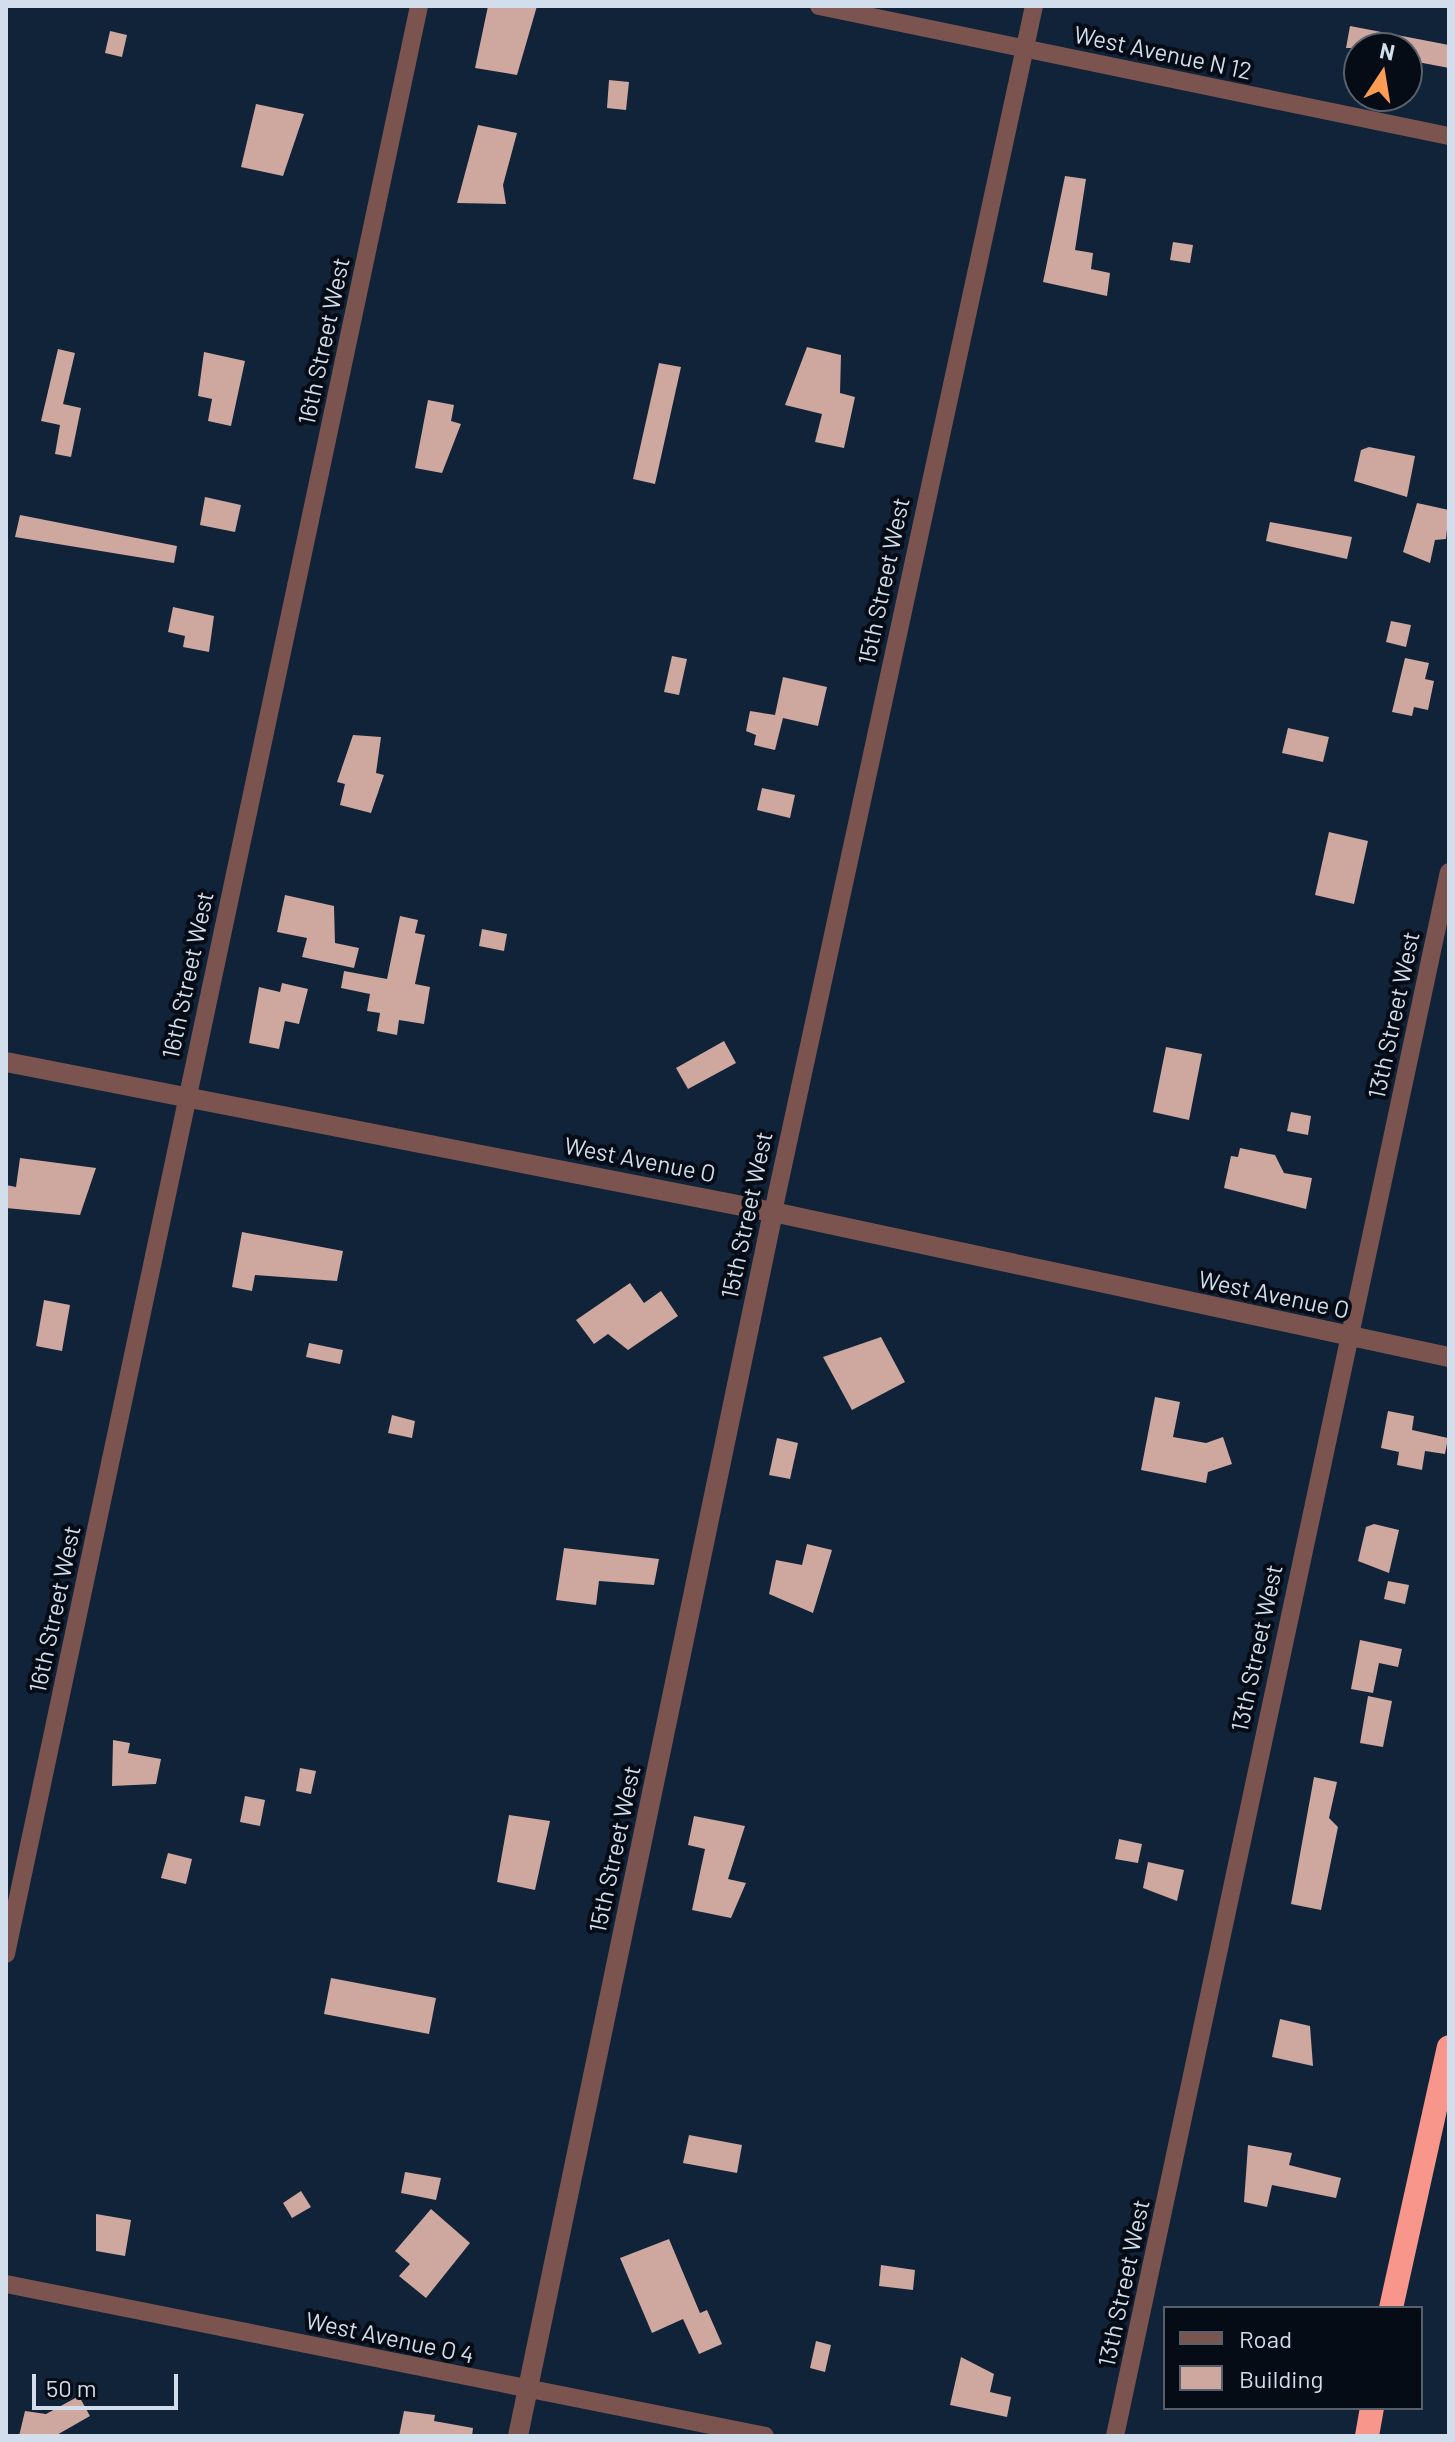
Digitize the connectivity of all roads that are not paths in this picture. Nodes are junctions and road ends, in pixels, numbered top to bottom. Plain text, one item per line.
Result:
1 (419, 6) edge
2 (819, 6) edge
3 (1034, 6) edge
4 (1025, 47) junction
5 (1449, 136) edge
6 (1449, 872) edge
7 (6, 1062) edge
8 (185, 1096) junction
9 (773, 1212) junction
10 (1346, 1336) junction
11 (1449, 1357) edge
12 (6, 1954) edge
13 (1449, 2047) edge
14 (6, 2284) edge
15 (1391, 2306) edge
16 (527, 2390) junction
17 (1372, 2410) edge
18 (518, 2436) edge
19 (765, 2436) edge
20 (1115, 2436) edge
21 (1367, 2436) edge

1 - 8 street, 16th Street West
2 - 4 street, West Avenue N 12
3 - 4 street, 15th Street West
4 - 5 street, West Avenue N 12
4 - 9 street, 15th Street West
6 - 10 street, 13th Street West
7 - 8 street, West Avenue O
8 - 9 street, West Avenue O
8 - 12 street, 16th Street West
9 - 10 street, West Avenue O
9 - 16 street, 15th Street West
10 - 11 street, West Avenue O
10 - 20 street, 13th Street West
13 - 15 highway
14 - 16 street, West Avenue O 4
16 - 18 street, 15th Street West
16 - 19 street, West Avenue O 4
17 - 21 highway

